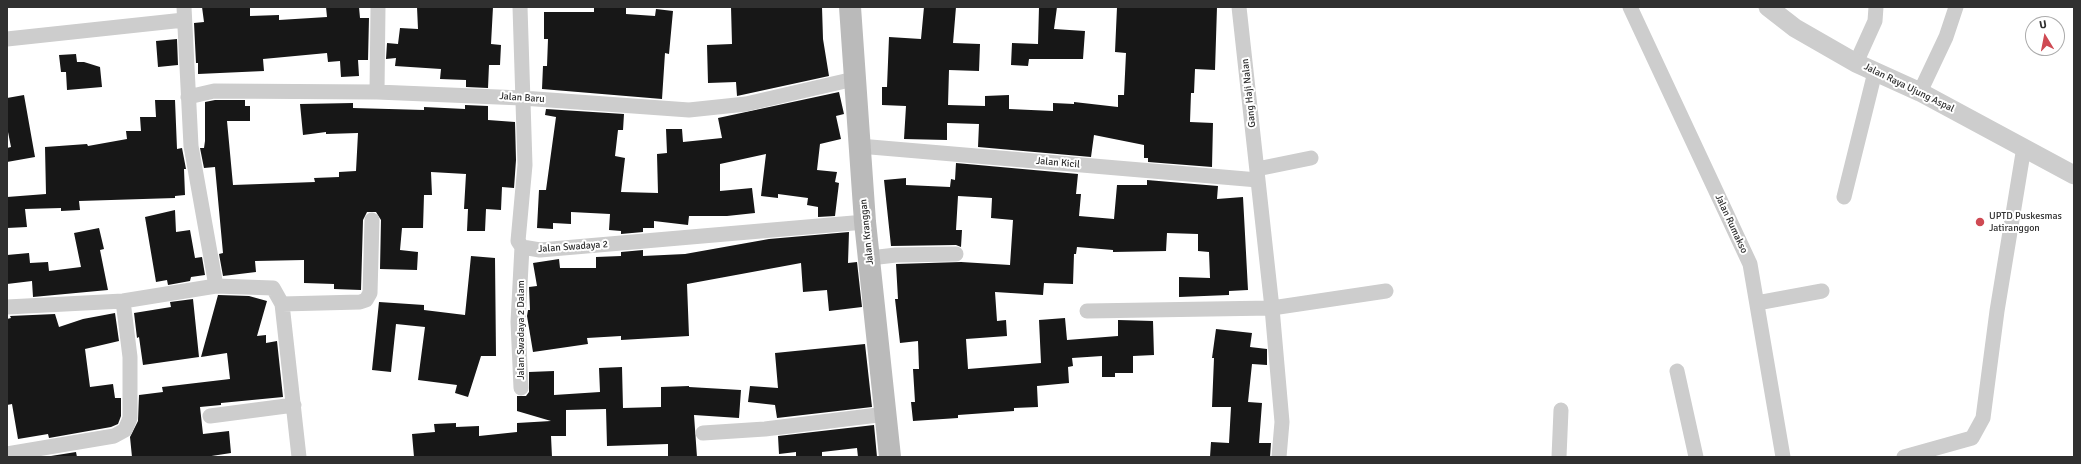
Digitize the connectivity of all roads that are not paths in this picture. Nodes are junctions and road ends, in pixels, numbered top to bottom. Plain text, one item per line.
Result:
1 (378, 7) edge
2 (520, 7) edge
3 (850, 7) edge
4 (1239, 7) edge
5 (1630, 7) edge
6 (1768, 7) edge
7 (1876, 7) edge
8 (1956, 7) edge
9 (184, 14) edge
10 (7, 39) edge
11 (1856, 63) junction
12 (1874, 72) junction
13 (854, 79) junction
14 (377, 92) junction
15 (1920, 92) junction
16 (188, 97) junction
17 (522, 98) junction
18 (859, 146) junction
19 (2024, 147) junction
20 (1311, 158) dead end
21 (1258, 174) junction
22 (2074, 175) edge
23 (1844, 198) dead end
24 (372, 220) dead end
25 (865, 222) junction
26 (522, 247) junction
27 (956, 254) dead end
28 (870, 258) junction
29 (216, 286) junction
30 (1822, 291) dead end
31 (1386, 292) dead end
32 (123, 300) junction
33 (1757, 303) junction
34 (282, 304) junction
35 (7, 307) edge
36 (1272, 308) junction
37 (1087, 311) dead end
38 (1677, 371) dead end
39 (521, 388) dead end
40 (294, 405) junction
41 (1561, 410) dead end
42 (886, 414) junction
43 (210, 416) dead end
44 (703, 433) dead end
45 (7, 454) edge
46 (1918, 456) edge
47 (299, 457) edge
48 (890, 457) edge
49 (1279, 457) edge
50 (1559, 457) edge
51 (1696, 457) edge
52 (1784, 457) edge
53 (1904, 457) edge

1 - 14 street
2 - 17 street
3 - 13 main road, Jalan Kranggan
4 - 21 street, Gang Haji Nalan
5 - 33 street, Jalan Rumakso
6 - 11 street, Jalan Raya Ujung Aspal
7 - 11 street
8 - 15 street
9 - 10 street
9 - 16 street
11 - 12 street, Jalan Raya Ujung Aspal
12 - 15 street, Jalan Raya Ujung Aspal
12 - 23 street
13 - 17 street, Jalan Baru
13 - 18 main road, Jalan Kranggan
14 - 16 street, Jalan Baru
14 - 17 street, Jalan Baru
15 - 19 street, Jalan Raya Ujung Aspal
16 - 29 street
17 - 26 street
18 - 21 street, Jalan Kicil
18 - 25 main road, Jalan Kranggan
19 - 22 street, Jalan Raya Ujung Aspal
19 - 46 street
20 - 21 street, Jalan Kicil
21 - 36 street, Gang Haji Nalan
24 - 34 street
25 - 26 street, Jalan Swadaya 2
25 - 28 main road, Jalan Kranggan
26 - 39 street, Jalan Swadaya 2 Dalam
27 - 28 street
28 - 42 main road, Jalan Kranggan
29 - 32 street
29 - 34 street
30 - 33 street
31 - 36 street
32 - 35 street
32 - 45 street
33 - 52 street, Jalan Rumakso
34 - 40 street
36 - 37 street
36 - 49 street, Gang Haji Nalan
38 - 51 street
40 - 43 street
40 - 47 street
41 - 50 street
42 - 44 street
42 - 48 main road, Jalan Kranggan
46 - 53 street

